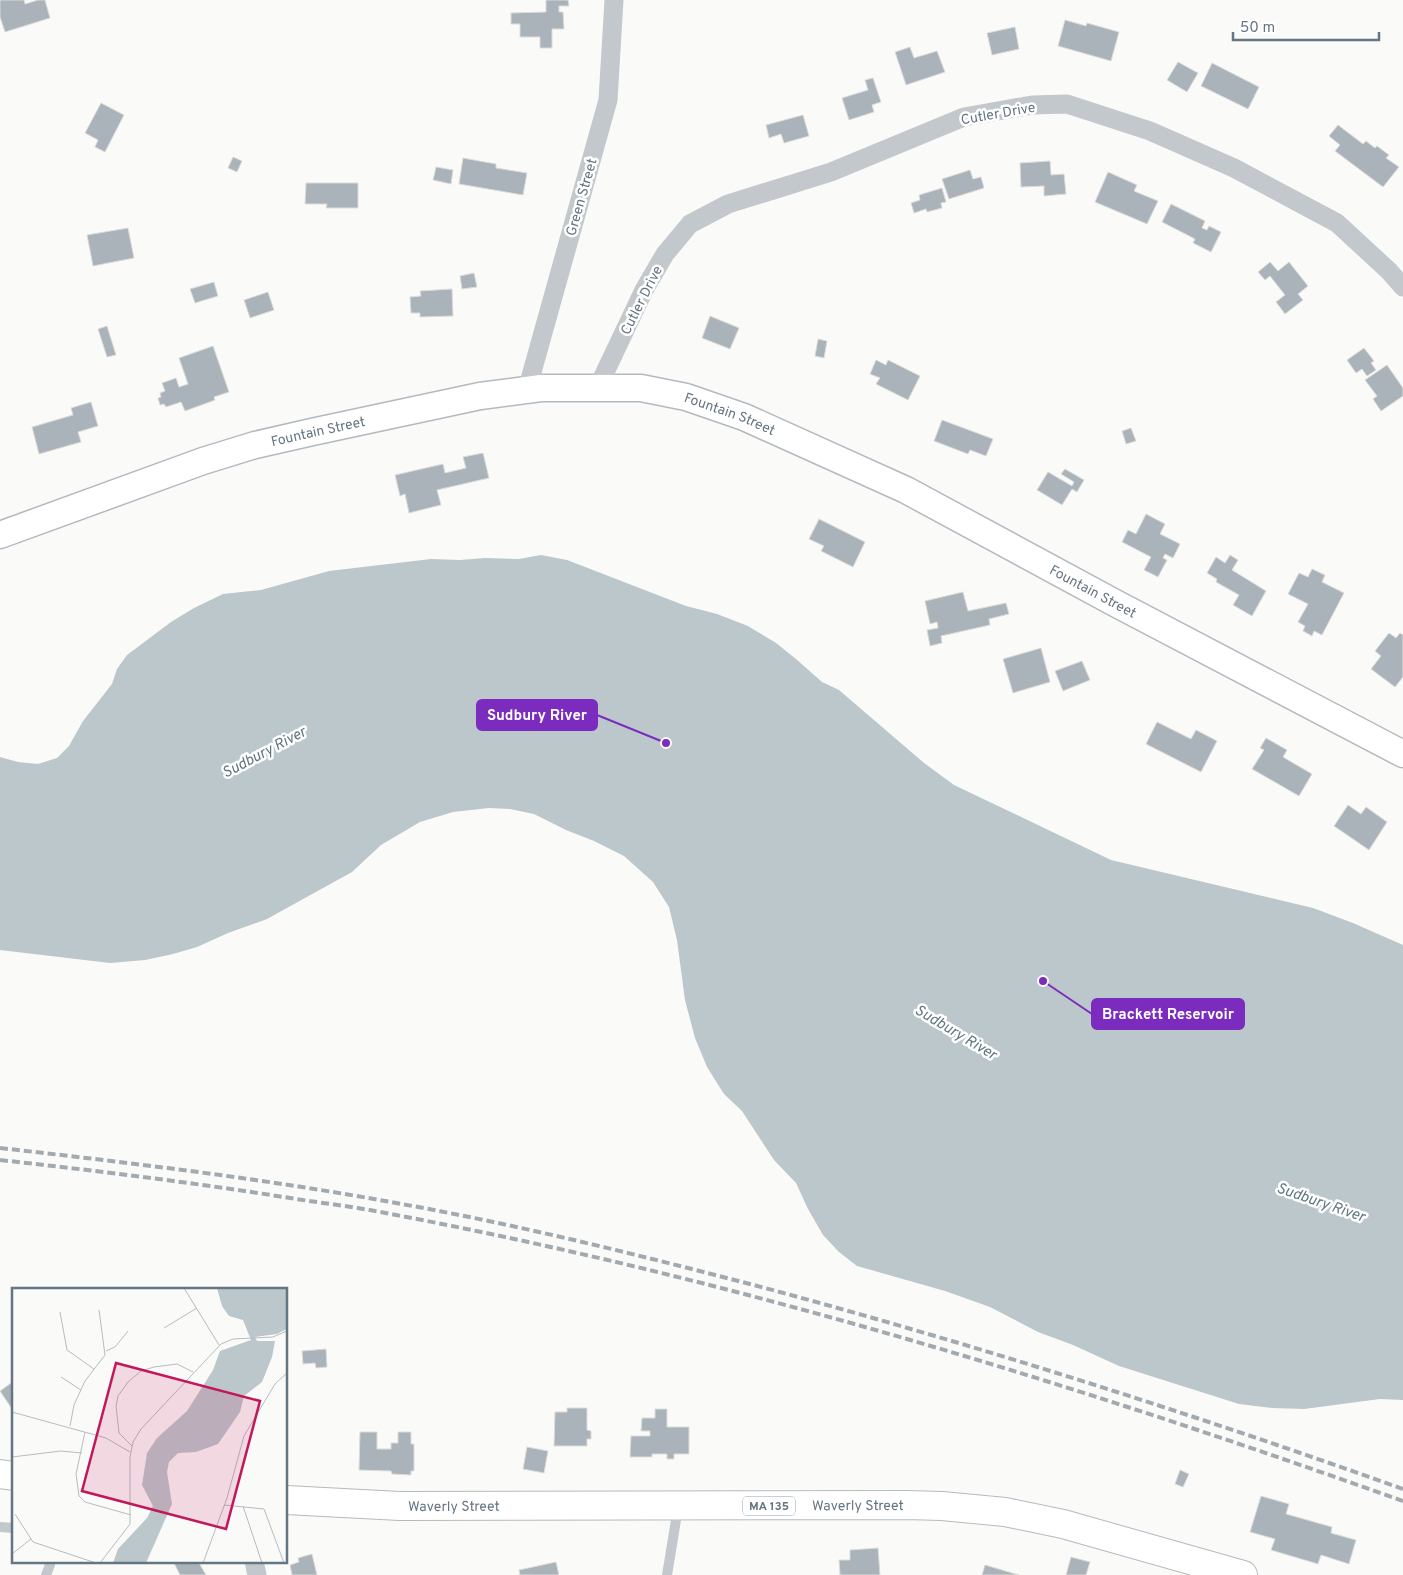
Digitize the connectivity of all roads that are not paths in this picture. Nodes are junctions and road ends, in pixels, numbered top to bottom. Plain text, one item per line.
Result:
1 (614, 0) edge
2 (1403, 287) edge
3 (598, 387) junction
4 (527, 390) junction
5 (0, 535) edge
6 (1403, 754) edge
7 (288, 1500) edge
8 (678, 1507) junction
9 (49, 1562) edge
10 (254, 1562) edge
11 (46, 1575) edge
12 (257, 1575) edge
13 (667, 1575) edge
14 (1243, 1575) edge

1 - 4 street, Green Street
2 - 3 street, Cutler Drive
3 - 4 street, Fountain Street
3 - 6 street, Fountain Street
4 - 5 street, Fountain Street
7 - 8 main road, Waverly Street / MA 135
8 - 13 lane
8 - 14 main road, Waverly Street / MA 135
9 - 11 lane
10 - 12 street

